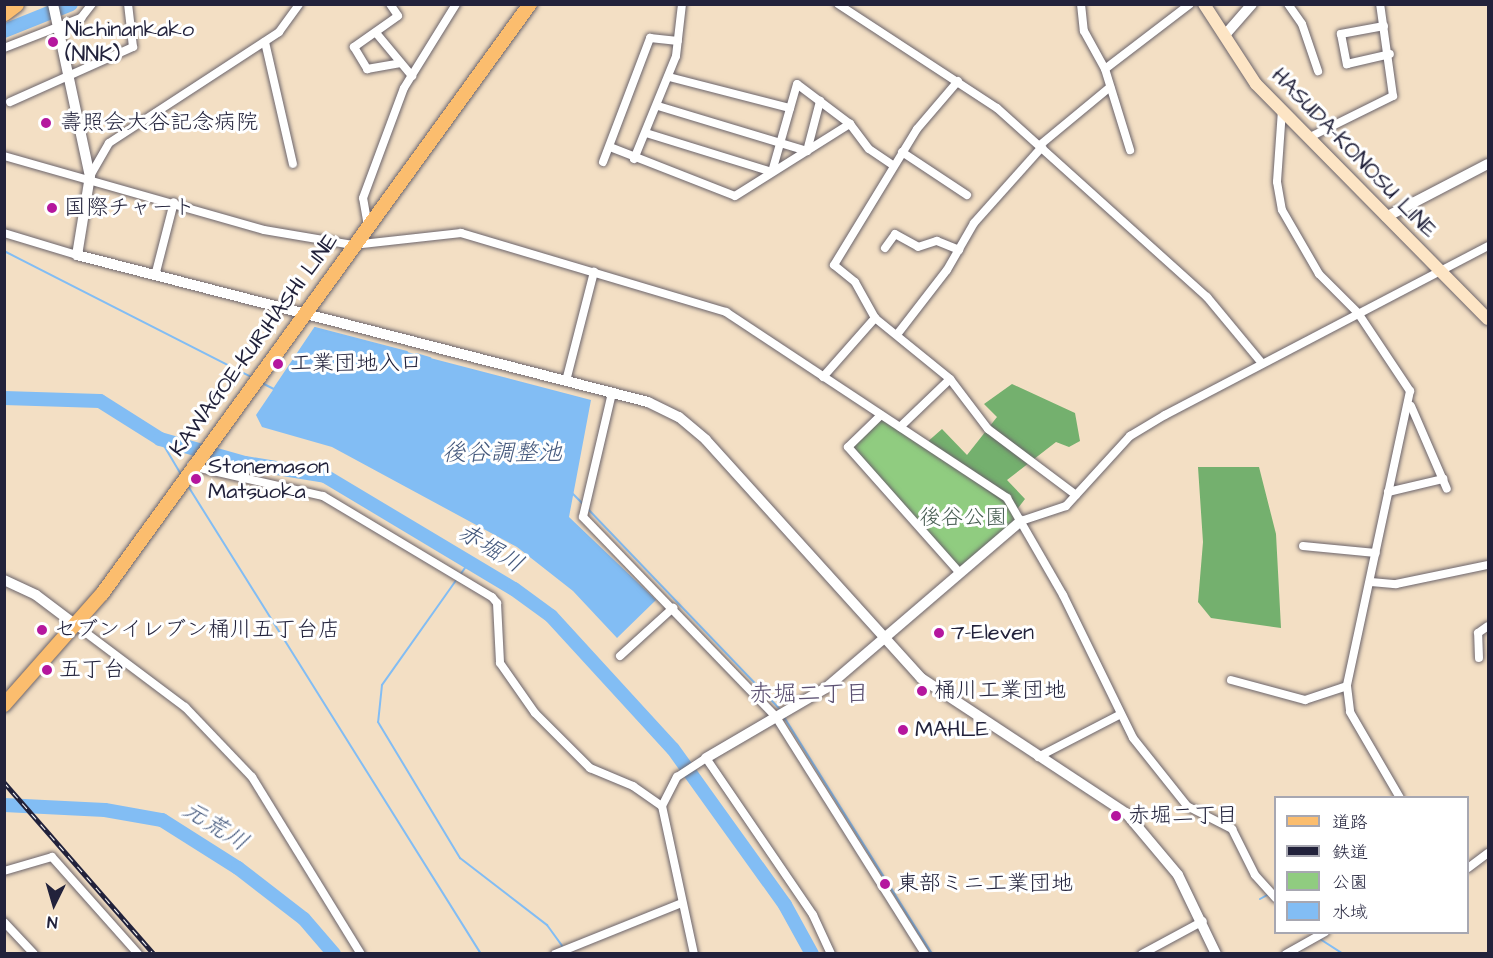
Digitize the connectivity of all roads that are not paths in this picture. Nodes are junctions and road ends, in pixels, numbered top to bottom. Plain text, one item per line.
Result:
1 (16, 4) edge
2 (53, 4) edge
3 (92, 4) edge
4 (128, 4) edge
5 (299, 4) edge
6 (390, 4) edge
7 (456, 4) edge
8 (530, 4) edge
9 (682, 4) edge
10 (838, 4) edge
11 (1081, 4) edge
12 (1190, 4) edge
13 (1204, 4) edge
14 (1252, 4) edge
15 (1288, 4) edge
16 (1380, 4) edge
17 (4, 13) edge
18 (61, 27) junction
19 (1384, 27) junction
20 (377, 34) junction
21 (1225, 35) junction
22 (678, 41) junction
23 (265, 42) junction
24 (4, 48) edge
25 (1390, 54) junction
26 (400, 63) junction
27 (1105, 69) junction
28 (1318, 71) dead end
29 (70, 74) junction
30 (412, 76) junction
31 (669, 77) junction
32 (958, 81) junction
33 (1110, 87) junction
34 (820, 101) junction
35 (9, 102) dead end
36 (658, 106) junction
37 (790, 108) junction
38 (1282, 110) junction
39 (850, 124) junction
40 (646, 133) junction
41 (1308, 138) junction
42 (780, 140) junction
43 (1041, 146) junction
44 (610, 147) junction
45 (807, 150) junction
46 (1130, 150) dead end
47 (902, 152) junction
48 (4, 156) edge
49 (634, 159) junction
50 (603, 162) dead end
51 (293, 164) dead end
52 (1488, 164) edge
53 (893, 165) junction
54 (772, 172) junction
55 (90, 176) junction
56 (966, 195) dead end
57 (174, 202) junction
58 (1386, 217) junction
59 (368, 226) junction
60 (4, 232) edge
61 (353, 244) junction
62 (1488, 246) edge
63 (885, 248) dead end
64 (959, 250) junction
65 (77, 255) junction
66 (1439, 271) junction
67 (594, 272) junction
68 (155, 276) junction
69 (1358, 313) junction
70 (303, 314) junction
71 (875, 318) junction
72 (1488, 319) edge
73 (898, 332) junction
74 (1261, 362) junction
75 (823, 376) junction
76 (950, 379) junction
77 (566, 381) junction
78 (612, 393) junction
79 (1411, 406) junction
80 (881, 415) junction
81 (900, 427) junction
82 (193, 463) junction
83 (1443, 479) junction
84 (1448, 489) dead end
85 (1388, 492) junction
86 (1076, 495) junction
87 (1021, 521) junction
88 (1303, 546) dead end
89 (1376, 553) junction
90 (1487, 568) edge
91 (960, 573) junction
92 (4, 580) edge
93 (1371, 582) junction
94 (673, 608) junction
95 (77, 626) junction
96 (1488, 626) edge
97 (883, 638) junction
98 (620, 656) dead end
99 (1479, 658) dead end
100 (1231, 680) dead end
101 (1347, 686) junction
102 (4, 705) edge
103 (1121, 714) junction
104 (776, 717) junction
105 (1038, 757) junction
106 (706, 758) junction
107 (1399, 796) edge
108 (662, 806) junction
109 (1488, 853) edge
110 (1469, 867) edge
111 (4, 871) edge
112 (1274, 897) edge
113 (682, 903) junction
114 (1203, 921) junction
115 (4, 922) edge
116 (1311, 936) edge
117 (34, 954) edge
118 (138, 954) edge
119 (361, 954) edge
120 (555, 954) edge
121 (694, 954) edge
122 (831, 954) edge
123 (925, 954) edge
124 (1142, 954) edge
125 (1216, 954) edge
126 (1286, 954) edge

1 - 17 highway
2 - 18 street
3 - 18 street
4 - 29 street
5 - 23 street
6 - 20 street
7 - 30 street
8 - 59 main road, KAWAGOE-KURIHASHI LINE
9 - 22 street
10 - 32 street
11 - 27 street
12 - 27 street
13 - 21 main road, HASUDA-KONOSU LINE
14 - 21 street
15 - 28 street
16 - 19 street
18 - 24 street
18 - 29 street
19 - 25 street
19 - 25 street
20 - 26 street
20 - 26 street
21 - 38 main road, HASUDA-KONOSU LINE
22 - 31 street
22 - 44 street
23 - 51 street
23 - 55 street
25 - 41 street
26 - 30 street
27 - 33 street
29 - 35 street
29 - 55 street
30 - 59 street
31 - 36 street
31 - 37 street
32 - 43 street
32 - 47 street
33 - 43 street
33 - 46 street
34 - 37 street
34 - 39 street
34 - 45 street
36 - 40 street
36 - 42 street
37 - 42 street
38 - 41 main road, HASUDA-KONOSU LINE
38 - 69 street
39 - 45 street
39 - 53 street
40 - 49 street
40 - 54 street
41 - 58 main road, HASUDA-KONOSU LINE
42 - 45 street
42 - 54 street
43 - 64 street
43 - 74 street
44 - 49 street
44 - 50 street
45 - 54 street
47 - 53 street
47 - 56 street
48 - 55 street
49 - 54 street
52 - 58 street
53 - 71 street
55 - 57 street
55 - 65 street
57 - 61 street
57 - 68 street
58 - 66 main road, HASUDA-KONOSU LINE
59 - 61 main road, KAWAGOE-KURIHASHI LINE
60 - 65 street
61 - 67 street
61 - 70 main road, KAWAGOE-KURIHASHI LINE
62 - 66 street
63 - 64 street
64 - 73 street
65 - 68 street
66 - 69 street
66 - 72 main road, HASUDA-KONOSU LINE
67 - 75 street
67 - 77 street
68 - 70 street
69 - 74 street
69 - 79 street
70 - 77 street
70 - 82 main road, KAWAGOE-KURIHASHI LINE
71 - 73 street
71 - 75 street
73 - 76 street
74 - 86 street
75 - 80 street
76 - 81 street
76 - 86 street
77 - 78 street
78 - 94 street
78 - 97 street
79 - 83 street
79 - 85 street
80 - 81 street
80 - 91 street
81 - 87 street
82 - 95 main road, KAWAGOE-KURIHASHI LINE
82 - 108 street
83 - 84 street
83 - 85 street
85 - 89 street
86 - 87 street
87 - 91 street
87 - 103 street
88 - 89 street
89 - 93 street
90 - 93 street
91 - 97 street
92 - 95 street
93 - 101 street
94 - 98 street
94 - 104 street
95 - 102 main road, KAWAGOE-KURIHASHI LINE
95 - 119 street
96 - 99 street
97 - 104 street
97 - 105 street
100 - 101 street
101 - 107 street
103 - 105 street
103 - 112 street
104 - 106 street
104 - 123 street
105 - 114 street
106 - 108 street
106 - 122 street
108 - 113 street
109 - 110 street
111 - 118 street
113 - 120 street
113 - 121 street
114 - 124 street
114 - 125 street
115 - 117 street
116 - 126 street

